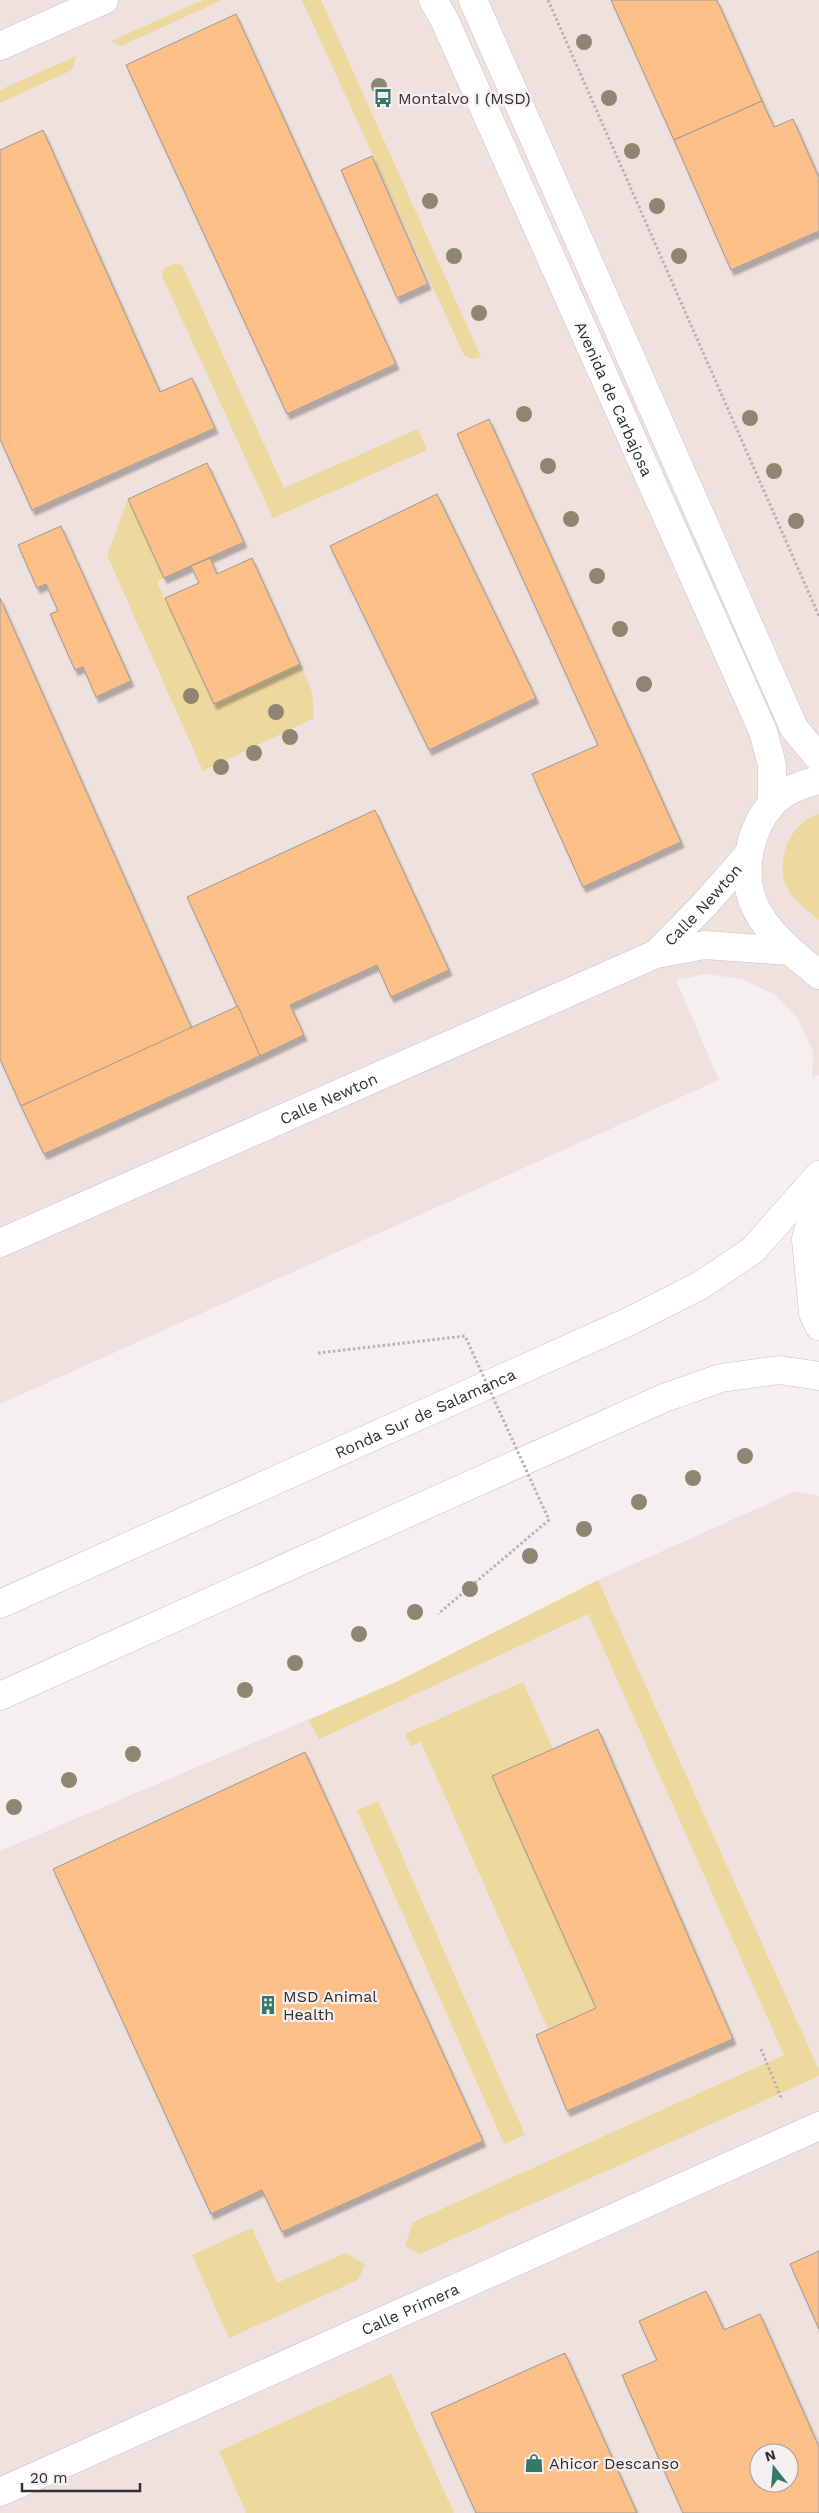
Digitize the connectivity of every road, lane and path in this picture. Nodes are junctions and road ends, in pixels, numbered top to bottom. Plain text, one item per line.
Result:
1 (104, 0) edge
2 (433, 0) edge
3 (473, 0) edge
4 (548, 0) edge
5 (0, 46) edge
6 (819, 616) edge
7 (819, 758) edge
8 (819, 780) edge
9 (772, 803) junction
10 (748, 855) junction
11 (790, 951) junction
12 (656, 954) junction
13 (819, 975) edge
14 (819, 1175) edge
15 (819, 1190) edge
16 (0, 1243) edge
17 (819, 1326) edge
18 (318, 1353) dead end
19 (819, 1376) edge
20 (0, 1604) edge
21 (438, 1614) dead end
22 (0, 1696) edge
23 (761, 2049) dead end
24 (782, 2100) dead end
25 (819, 2126) edge
26 (0, 2492) edge

1 - 5 main road
2 - 9 main road, Avenida de Carbajosa
3 - 7 main road, Avenida de Carbajosa
4 - 6 path
8 - 9 main road, Avenida de Carbajosa
9 - 10 main road, Avenida de Carbajosa
10 - 11 main road, Avenida de Carbajosa
10 - 12 main road, Calle Newton
11 - 12 main road, Calle Newton
11 - 13 main road, Avenida de Carbajosa
12 - 16 main road, Calle Newton
14 - 20 main road, Ronda Sur de Salamanca
15 - 17 main road
18 - 21 path, bridge
19 - 22 main road
23 - 24 path
25 - 26 main road, Calle Primera

